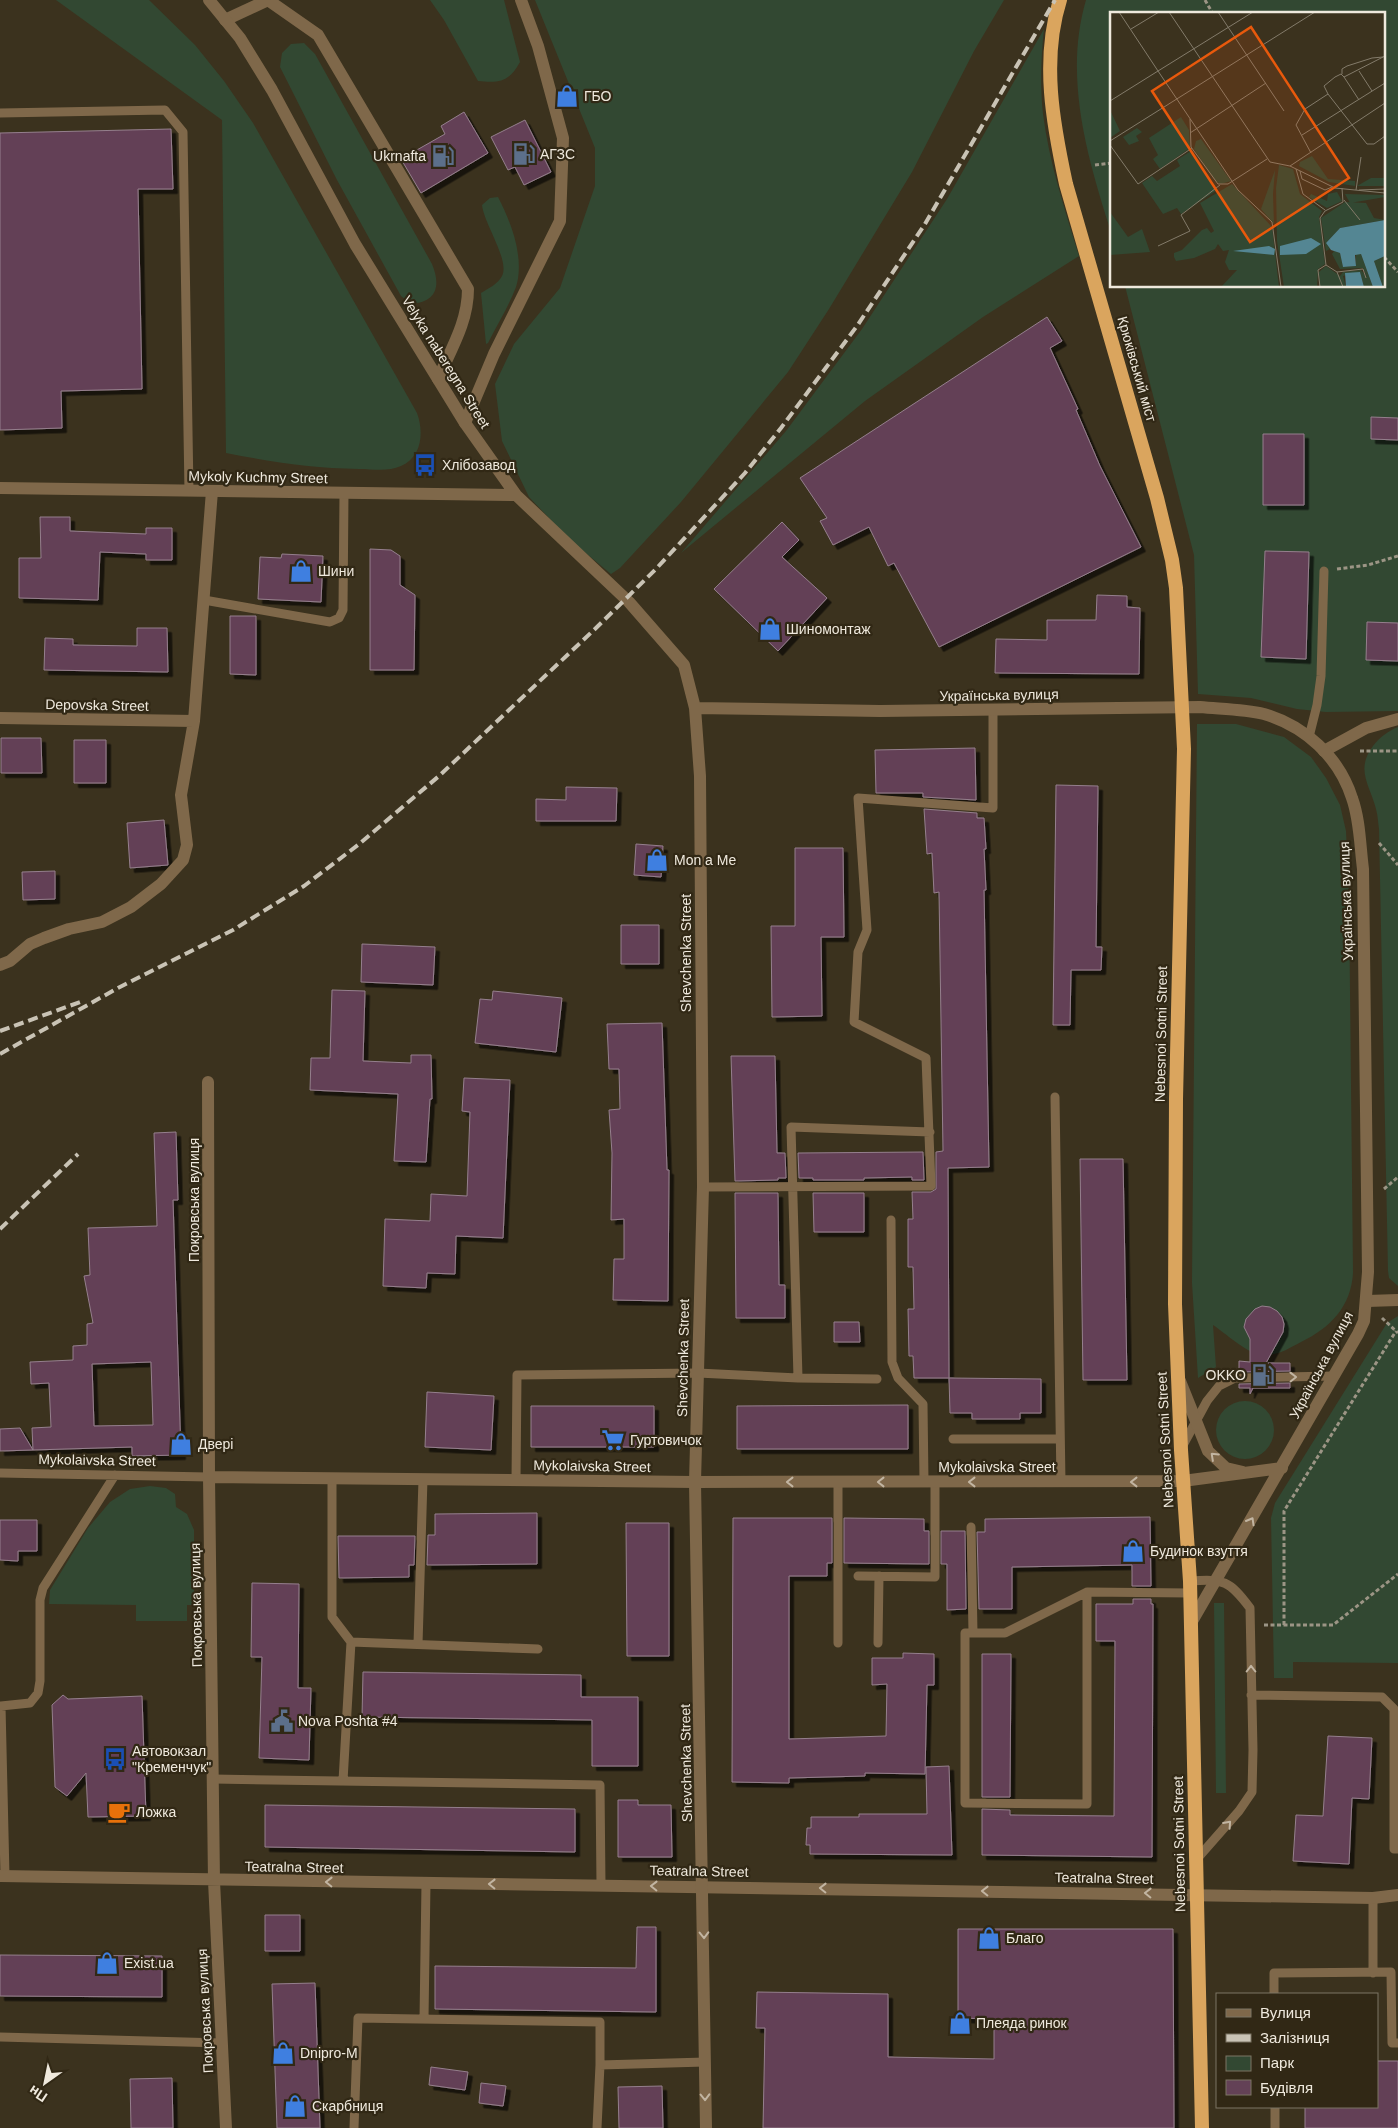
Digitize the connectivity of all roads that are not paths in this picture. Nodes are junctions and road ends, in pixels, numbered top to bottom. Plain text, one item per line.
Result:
1 (209, 0) edge
2 (521, 0) edge
3 (1060, 0) edge
4 (225, 20) junction
5 (0, 113) edge
6 (438, 379) junction
7 (465, 423) junction
8 (0, 488) edge
9 (189, 491) junction
10 (212, 491) junction
11 (344, 493) junction
12 (516, 496) junction
13 (1324, 571) road end
14 (204, 600) junction
15 (695, 708) junction
16 (993, 710) junction
17 (0, 718) edge
18 (1398, 719) edge
19 (194, 721) junction
20 (1309, 737) junction
21 (1184, 749) joint
22 (1324, 751) junction
23 (0, 965) edge
24 (208, 1082) dead end
25 (1055, 1097) dead end
26 (930, 1132) junction
27 (793, 1186) junction
28 (703, 1187) junction
29 (891, 1220) dead end
30 (1398, 1300) edge
31 (1367, 1301) junction
32 (698, 1373) junction
33 (1178, 1376) junction
34 (1335, 1376) junction
35 (798, 1378) junction
36 (877, 1378) dead end
37 (1196, 1422) junction
38 (953, 1439) dead end
39 (1060, 1439) junction
40 (1181, 1450) junction
41 (1282, 1468) junction
42 (0, 1472) edge
43 (1248, 1474) junction
44 (115, 1475) junction
45 (209, 1477) junction
46 (332, 1478) junction
47 (423, 1479) junction
48 (516, 1480) junction
49 (695, 1482) junction
50 (838, 1482) junction
51 (930, 1482) junction
52 (1061, 1482) junction
53 (1183, 1482) junction
54 (971, 1528) dead end
55 (858, 1576) dead end
56 (879, 1576) junction
57 (1217, 1579) junction
58 (1190, 1587) junction
59 (1087, 1592) junction
60 (1191, 1624) junction
61 (972, 1633) junction
62 (350, 1642) junction
63 (838, 1643) dead end
64 (878, 1643) dead end
65 (418, 1644) junction
66 (538, 1649) dead end
67 (1251, 1694) junction
68 (213, 1779) junction
69 (343, 1781) junction
70 (1398, 1849) edge
71 (1196, 1860) junction
72 (3, 1876) edge
73 (214, 1881) junction
74 (426, 1883) junction
75 (601, 1885) junction
76 (703, 1886) junction
77 (1196, 1894) junction
78 (1398, 1895) edge
79 (1373, 1898) junction
80 (1373, 1972) junction
81 (1274, 1993) edge
82 (424, 2019) junction
83 (0, 2038) edge
84 (222, 2043) junction
85 (1398, 2043) edge
86 (705, 2062) junction
87 (600, 2065) junction
88 (1275, 2108) edge
89 (226, 2128) edge
90 (354, 2128) edge
91 (597, 2128) edge
92 (706, 2128) edge
93 (1202, 2128) edge
94 (1275, 2128) edge

1 - 4 street, Velyka naberegna Street
2 - 7 street
3 - 21 highway, Крюківський міст
4 - 6 street, Velyka naberegna Street
4 - 6 street
5 - 9 lane
6 - 7 street, Velyka naberegna Street
7 - 12 street, Velyka naberegna Street
8 - 9 street, Mykoly Kuchmy Street
9 - 10 street, Mykoly Kuchmy Street
10 - 11 street, Mykoly Kuchmy Street
10 - 14 street
11 - 12 street, Mykoly Kuchmy Street
11 - 14 lane
12 - 15 street, Velyka naberegna Street
13 - 20 lane
14 - 19 street
15 - 16 street, Українська вулиця
15 - 28 street, Shevchenka Street
16 - 20 street, Українська вулиця
16 - 26 lane
17 - 19 street, Depovska Street
18 - 22 street
19 - 23 street
20 - 22 street, Українська вулиця
21 - 33 highway, Nebesnoi Sotni Street
22 - 31 street, Українська вулиця
24 - 45 street, Покровська вулиця
25 - 39 lane
26 - 27 lane
26 - 27 lane
27 - 28 lane
27 - 35 lane
28 - 32 street, Shevchenka Street
29 - 51 lane
30 - 31 street
31 - 34 street, Українська вулиця
32 - 35 lane
32 - 48 lane
32 - 49 street, Shevchenka Street
33 - 37 street
33 - 40 highway, Nebesnoi Sotni Street
37 -> 34 lane
34 - 41 street, Українська вулиця
35 - 36 lane
37 - 40 lane
43 -> 37 street
38 - 39 lane
39 - 52 lane
40 - 53 highway, Nebesnoi Sotni Street
41 - 43 street, Mykolaivska Street
57 -> 41 street, Українська вулиця
42 - 44 lane, Mykolaivska Street
43 - 53 street, Mykolaivska Street
44 - 45 lane, Mykolaivska Street
44 - 72 lane
45 - 46 street, Mykolaivska Street
45 - 68 street, Покровська вулиця
46 - 47 street, Mykolaivska Street
46 - 62 lane
47 - 48 street, Mykolaivska Street
47 - 65 lane
48 - 49 street, Mykolaivska Street
50 -> 49 street, Mykolaivska Street
49 - 76 street, Shevchenka Street
51 -> 50 street, Mykolaivska Street
50 - 63 lane
52 -> 51 street, Mykolaivska Street
51 - 56 lane
53 -> 52 street, Mykolaivska Street
53 - 58 highway, Nebesnoi Sotni Street
54 - 61 lane
55 - 56 lane
56 - 64 lane
57 - 58 lane
57 - 60 street, Українська вулиця
67 -> 57 lane
58 - 59 lane
58 - 60 highway, Nebesnoi Sotni Street
59 - 61 lane
59 - 61 lane
60 - 71 highway, Nebesnoi Sotni Street
62 - 65 lane
62 - 69 lane
65 - 66 lane
67 - 70 lane
71 -> 67 lane
68 - 69 lane
68 - 73 street, Покровська вулиця
69 - 75 lane
71 - 77 highway, Nebesnoi Sotni Street
72 - 73 street, Teatralna Street
74 -> 73 street, Teatralna Street
73 - 84 street, Покровська вулиця
75 -> 74 street, Teatralna Street
74 - 82 lane
76 -> 75 street, Teatralna Street
77 -> 76 street, Teatralna Street
76 -> 86 street, Shevchenka Street
77 - 79 street, Teatralna Street
77 - 93 highway, Nebesnoi Sotni Street
78 - 79 street, Teatralna Street
79 - 80 lane
80 - 81 lane
80 - 85 lane
82 - 87 lane
82 - 90 lane
83 - 84 lane
84 - 89 street, Покровська вулиця
86 - 87 lane
86 -> 92 street, Shevchenka Street
87 - 91 lane
88 - 94 lane

